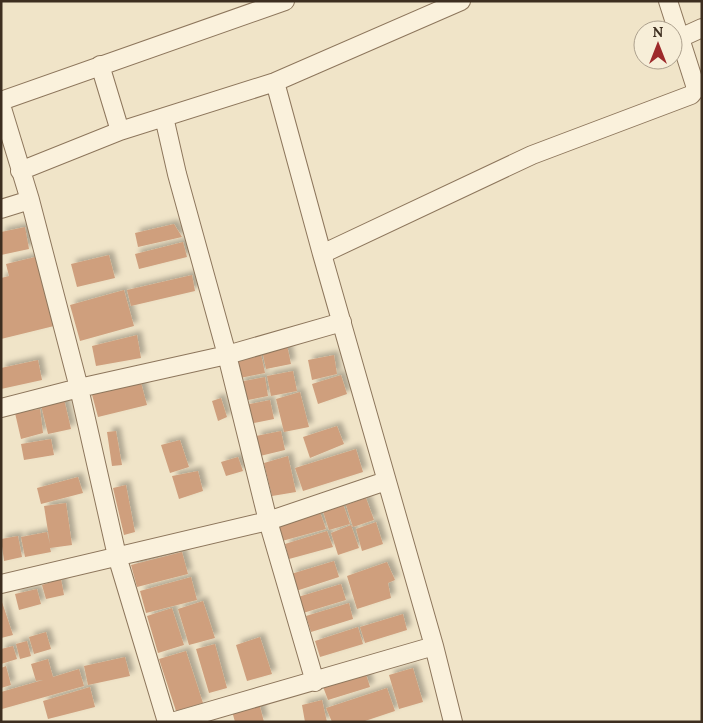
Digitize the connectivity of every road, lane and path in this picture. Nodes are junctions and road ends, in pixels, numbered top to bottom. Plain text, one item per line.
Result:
1 (285, 1) edge
2 (460, 1) edge
3 (668, 1) edge
4 (674, 20) edge
5 (702, 28) edge
6 (683, 37) edge
7 (683, 47) edge
8 (100, 65) junction
9 (275, 82) junction
10 (1, 101) edge
11 (1, 106) edge
12 (164, 117) junction
13 (120, 131) junction
14 (20, 170) junction
15 (30, 200) junction
16 (1, 209) edge
17 (322, 254) junction
18 (342, 322) junction
19 (227, 355) junction
20 (79, 388) junction
21 (1, 408) edge
22 (386, 481) junction
23 (268, 520) junction
24 (117, 556) junction
25 (1, 584) edge
26 (434, 646) junction
27 (315, 682) junction
28 (167, 722) edge
29 (172, 722) edge
30 (453, 722) edge

1 - 8 street
2 - 9 street
3 - 4 street
5 - 6 street
7 - 17 street
8 - 10 street
8 - 13 street
9 - 12 street
9 - 17 street
11 - 14 street
12 - 13 street
12 - 19 street
13 - 14 street
14 - 15 street
15 - 16 street
15 - 20 street
17 - 18 street
18 - 19 street
18 - 22 street
19 - 20 street
19 - 23 street
20 - 21 street
20 - 24 street
22 - 23 street
22 - 26 street
23 - 24 street
23 - 27 street
24 - 25 street
24 - 28 street
26 - 27 street
26 - 30 street
27 - 29 street

